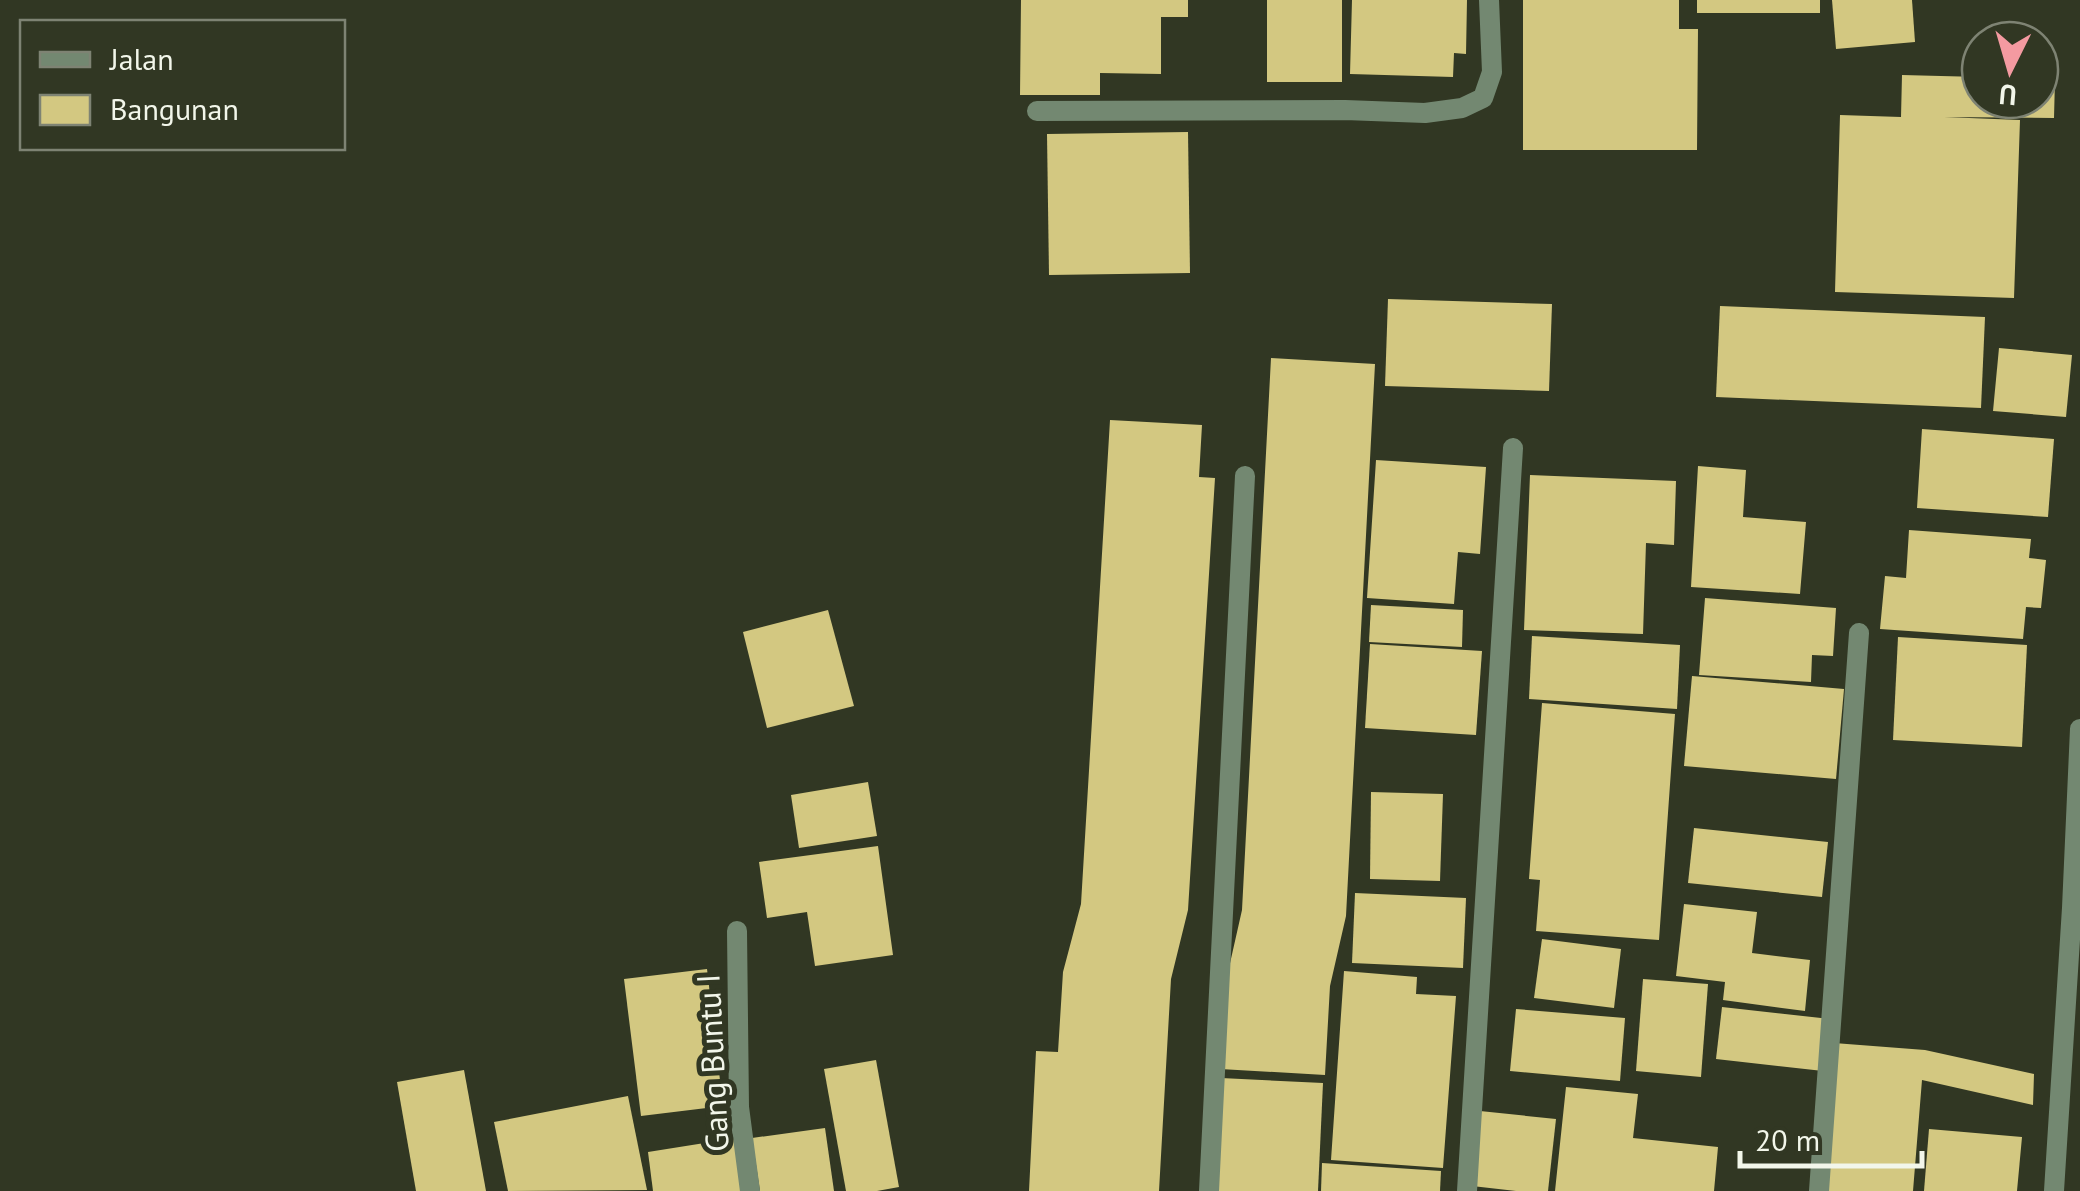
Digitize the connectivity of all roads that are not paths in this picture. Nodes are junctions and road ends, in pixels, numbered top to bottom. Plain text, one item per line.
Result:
1 (1490, 0) edge
2 (1038, 111) dead end
3 (1513, 448) dead end
4 (1245, 476) dead end
5 (1859, 633) dead end
6 (2080, 729) edge
7 (737, 932) dead end
8 (750, 1191) edge
9 (1209, 1191) edge
10 (1468, 1191) edge
11 (1818, 1191) edge
12 (2054, 1191) edge

1 - 2 street
3 - 10 street
4 - 9 street
5 - 11 street
6 - 12 street
7 - 8 street, Gang Buntu I

